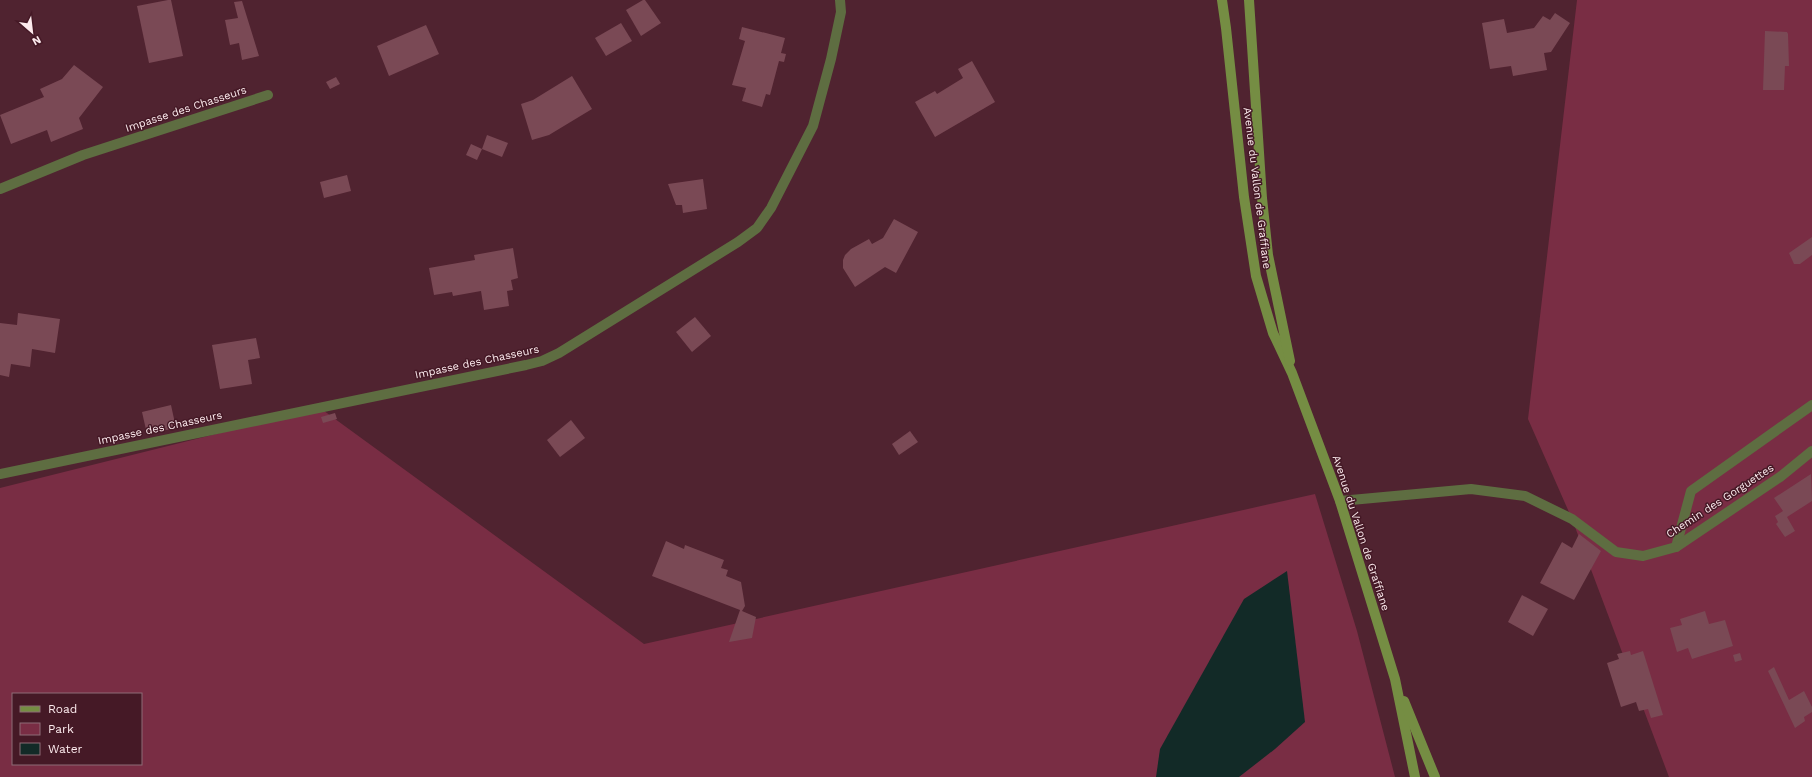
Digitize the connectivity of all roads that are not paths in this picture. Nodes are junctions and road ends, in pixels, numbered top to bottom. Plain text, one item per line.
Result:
1 (840, 0) edge
2 (1222, 0) edge
3 (1249, 0) edge
4 (268, 95) dead end
5 (0, 189) edge
6 (1292, 372) junction
7 (1812, 405) edge
8 (1812, 450) edge
9 (0, 474) edge
10 (1340, 501) junction
11 (1676, 547) junction
12 (1395, 679) junction
13 (1415, 777) edge
14 (1436, 777) edge

1 - 9 street, Impasse des Chasseurs
2 - 6 street, Avenue du Vallon de Graffiane
3 - 6 street, Avenue du Vallon de Graffiane
4 - 5 street, Impasse des Chasseurs
6 - 10 street, Avenue du Vallon de Graffiane
7 - 11 street
8 - 11 street, Chemin des Gorguettes
10 - 11 street, Chemin des Gorguettes
10 - 12 street, Avenue du Vallon de Graffiane
12 - 13 street
12 - 14 street

